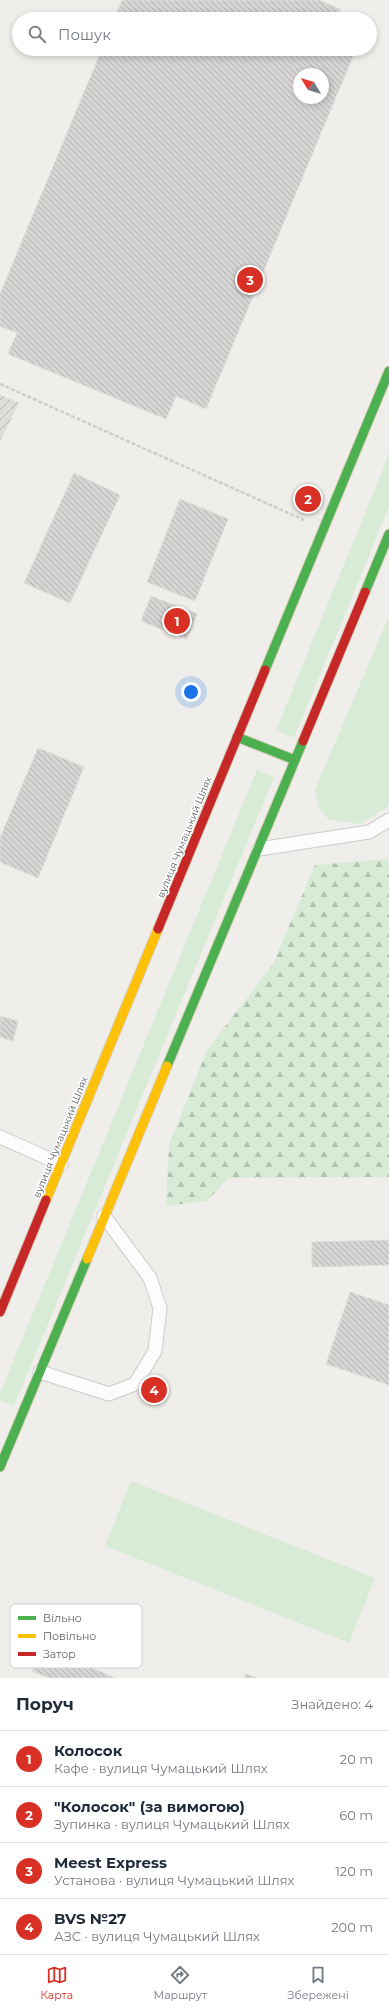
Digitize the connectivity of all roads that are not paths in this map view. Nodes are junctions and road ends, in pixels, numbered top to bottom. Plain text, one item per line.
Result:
1 (389, 371) edge
2 (389, 534) edge
3 (237, 737) junction
4 (295, 760) junction
5 (389, 820) edge
6 (259, 849) junction
7 (0, 1137) edge
8 (61, 1164) junction
9 (104, 1216) junction
10 (0, 1312) edge
11 (40, 1372) junction
12 (0, 1468) edge

1 - 3 main road, вулиця Чумацький Шлях
2 - 4 main road
3 - 4 main road
3 - 8 main road, вулиця Чумацький Шлях
4 - 6 main road
5 - 6 lane
6 - 9 main road
7 - 8 lane
8 - 10 main road, вулиця Чумацький Шлях
9 - 11 main road
9 - 11 lane
11 - 12 main road

